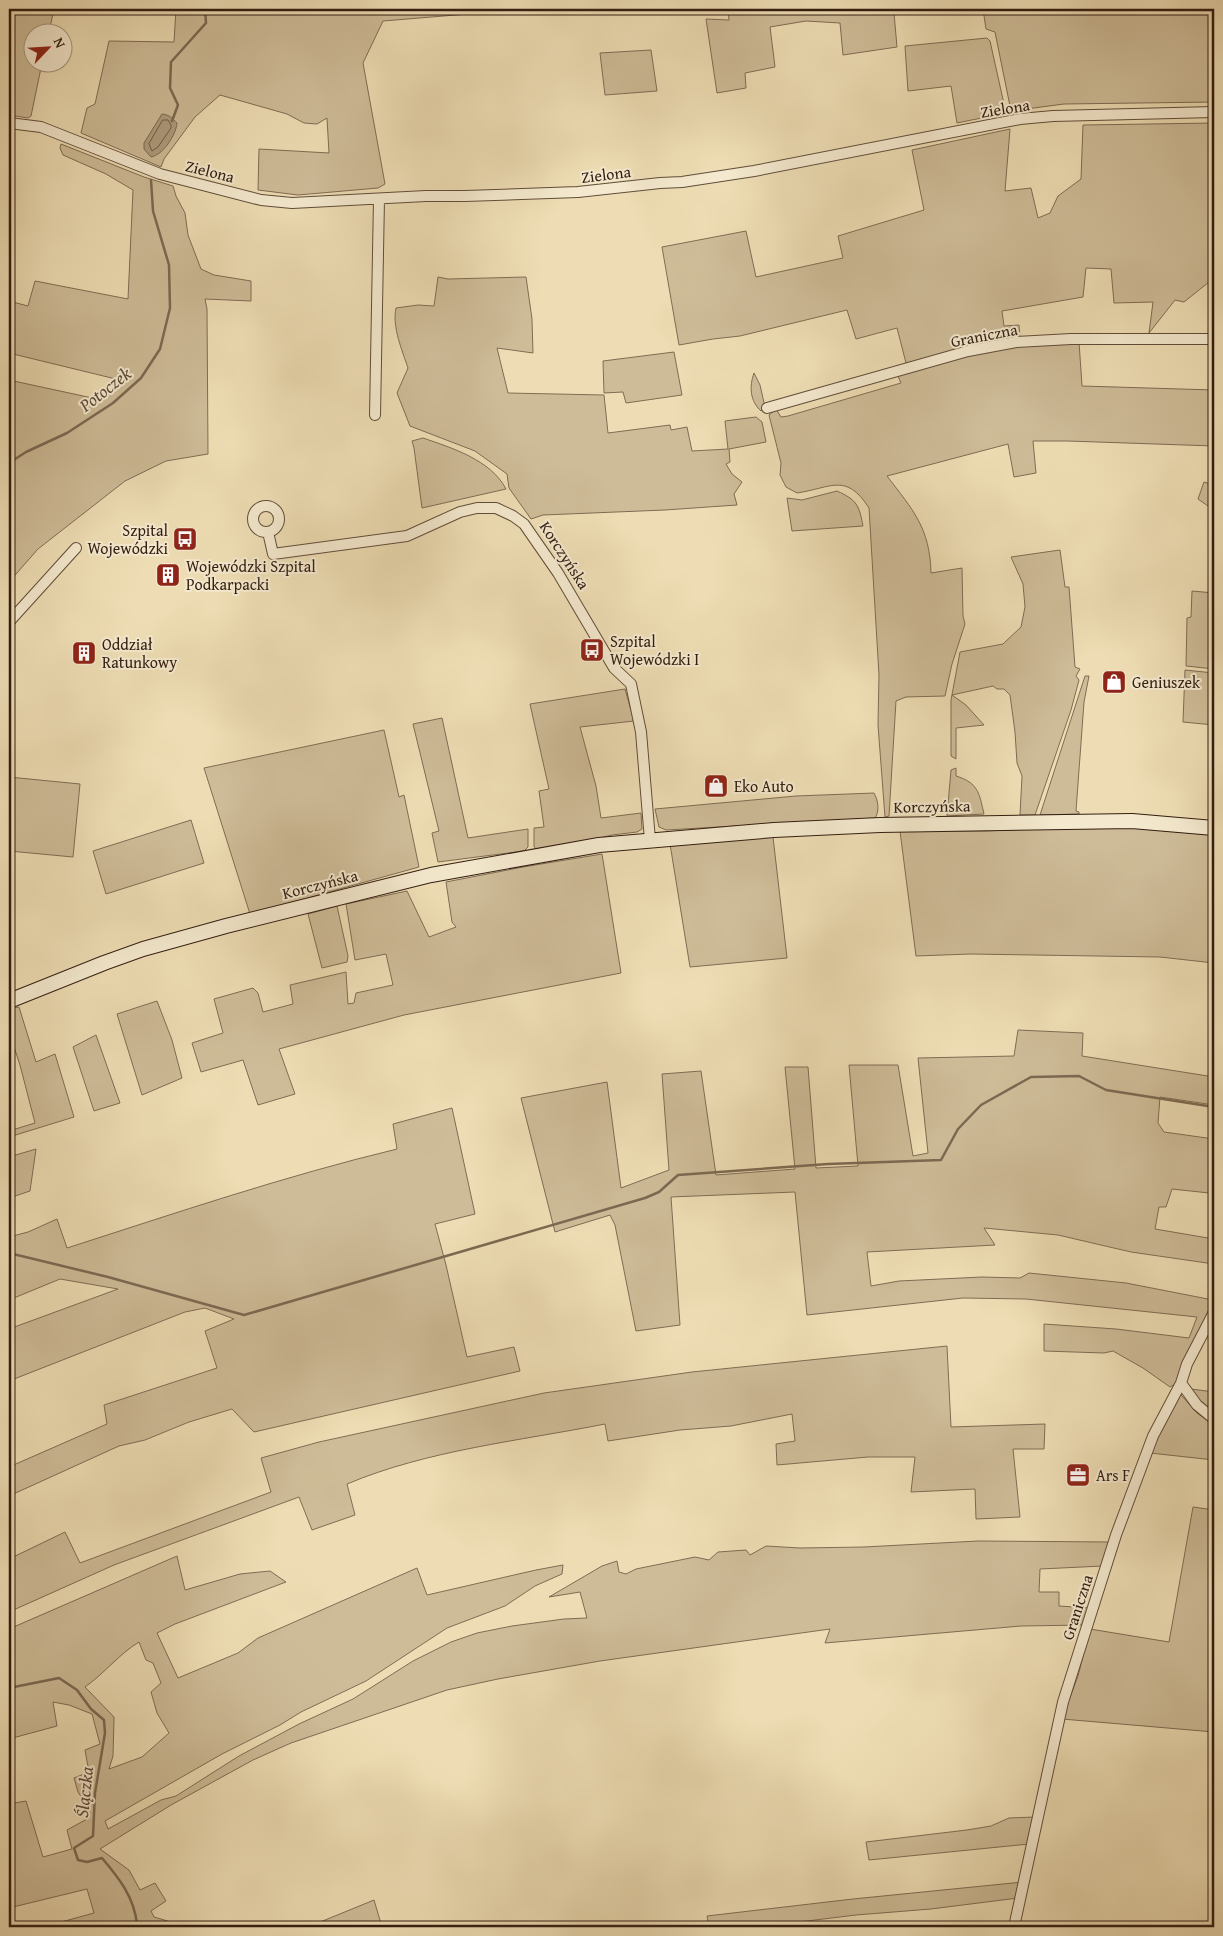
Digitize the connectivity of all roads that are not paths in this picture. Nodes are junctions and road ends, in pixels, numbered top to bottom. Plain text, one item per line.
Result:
1 (1214, 112) edge
2 (9, 124) edge
3 (379, 199) junction
4 (1214, 339) edge
5 (767, 408) dead end
6 (375, 415) dead end
7 (268, 532) dead end
8 (76, 548) dead end
9 (9, 622) edge
10 (1214, 828) edge
11 (650, 840) junction
12 (9, 1001) edge
13 (1214, 1312) edge
14 (1181, 1384) junction
15 (1214, 1419) edge
16 (1014, 1927) edge

1 - 3 street, Zielona
2 - 3 street, Zielona
3 - 6 street
4 - 5 street, Graniczna
7 - 11 street, Korczyńska
8 - 9 street
10 - 11 main road, Korczyńska
11 - 12 main road, Korczyńska
13 - 14 street, Graniczna
14 - 15 street
14 - 16 street, Graniczna

